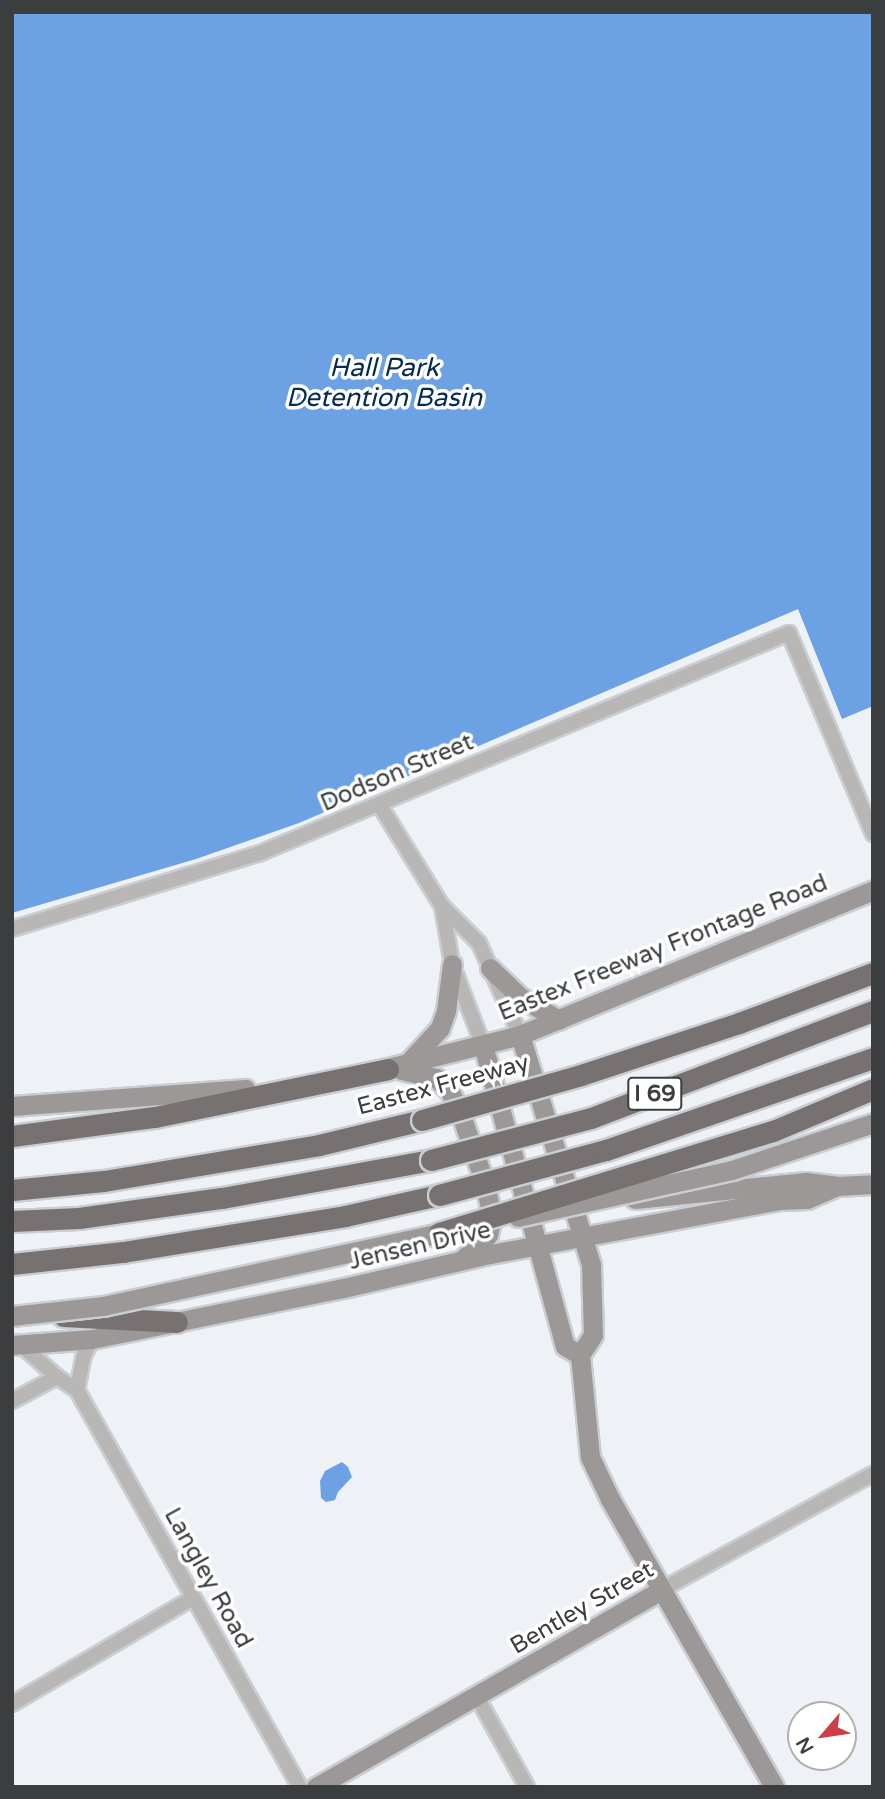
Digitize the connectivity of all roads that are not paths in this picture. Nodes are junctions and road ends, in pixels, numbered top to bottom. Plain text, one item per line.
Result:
1 (379, 804) junction
2 (873, 834) edge
3 (873, 890) edge
4 (442, 906) junction
5 (12, 929) edge
6 (452, 964) junction
7 (490, 968) junction
8 (873, 973) edge
9 (873, 1011) edge
10 (559, 1020) junction
11 (520, 1035) junction
12 (483, 1045) junction
13 (873, 1058) edge
14 (395, 1068) junction
15 (873, 1089) edge
16 (12, 1106) edge
17 (873, 1123) edge
18 (12, 1136) edge
19 (873, 1184) edge
20 (837, 1186) junction
21 (12, 1189) edge
22 (571, 1202) junction
23 (12, 1221) edge
24 (439, 1233) junction
25 (584, 1237) junction
26 (537, 1245) junction
27 (461, 1260) junction
28 (12, 1264) edge
29 (12, 1315) edge
30 (177, 1322) junction
31 (92, 1339) junction
32 (16, 1344) edge
33 (580, 1355) junction
34 (57, 1377) junction
35 (77, 1390) junction
36 (12, 1401) edge
37 (871, 1480) edge
38 (661, 1590) junction
39 (193, 1598) junction
40 (477, 1698) junction
41 (12, 1704) edge
42 (300, 1787) edge
43 (316, 1787) edge
44 (527, 1787) edge
45 (774, 1787) edge

1 - 2 street, Dodson Street
1 - 4 street
1 - 5 street, Dodson Street
3 - 10 main road, Eastex Freeway Frontage Road
4 - 6 street
4 - 7 street
6 - 12 street
6 - 14 main road
7 - 10 main road
7 - 11 street
8 - 21 highway, Eastex Freeway / I 69, bridge
9 - 23 highway, I 69, bridge
10 - 11 main road, Eastex Freeway Frontage Road
11 - 12 main road, Eastex Freeway Frontage Road
11 - 22 main road
12 - 14 main road, Eastex Freeway Frontage Road
12 - 26 main road
13 - 28 highway, I 69, bridge
14 - 16 main road, Eastex Freeway Frontage Road
14 - 18 highway
14 - 27 main road
15 - 24 highway, bridge
17 - 24 main road, bridge
19 - 20 main road, Jensen Drive
20 - 22 main road, Jensen Drive
20 - 25 main road, Jensen Drive
22 - 25 main road
24 - 29 main road, bridge
25 - 26 main road, Jensen Drive
25 - 33 main road
26 - 27 main road, Jensen Drive
26 - 33 main road
27 - 30 main road, Jensen Drive
29 - 30 highway
30 - 31 main road, Jensen Drive
31 - 32 main road, Jensen Drive
31 - 35 street
32 - 34 street, Langley Road
33 - 38 main road
34 - 35 street, Langley Road
34 - 36 street
35 - 39 street, Langley Road
37 - 38 street, Bentley Street
38 - 40 main road, Bentley Street
38 - 45 main road
39 - 41 street
39 - 42 street, Langley Road
40 - 43 main road, Bentley Street
40 - 44 street

